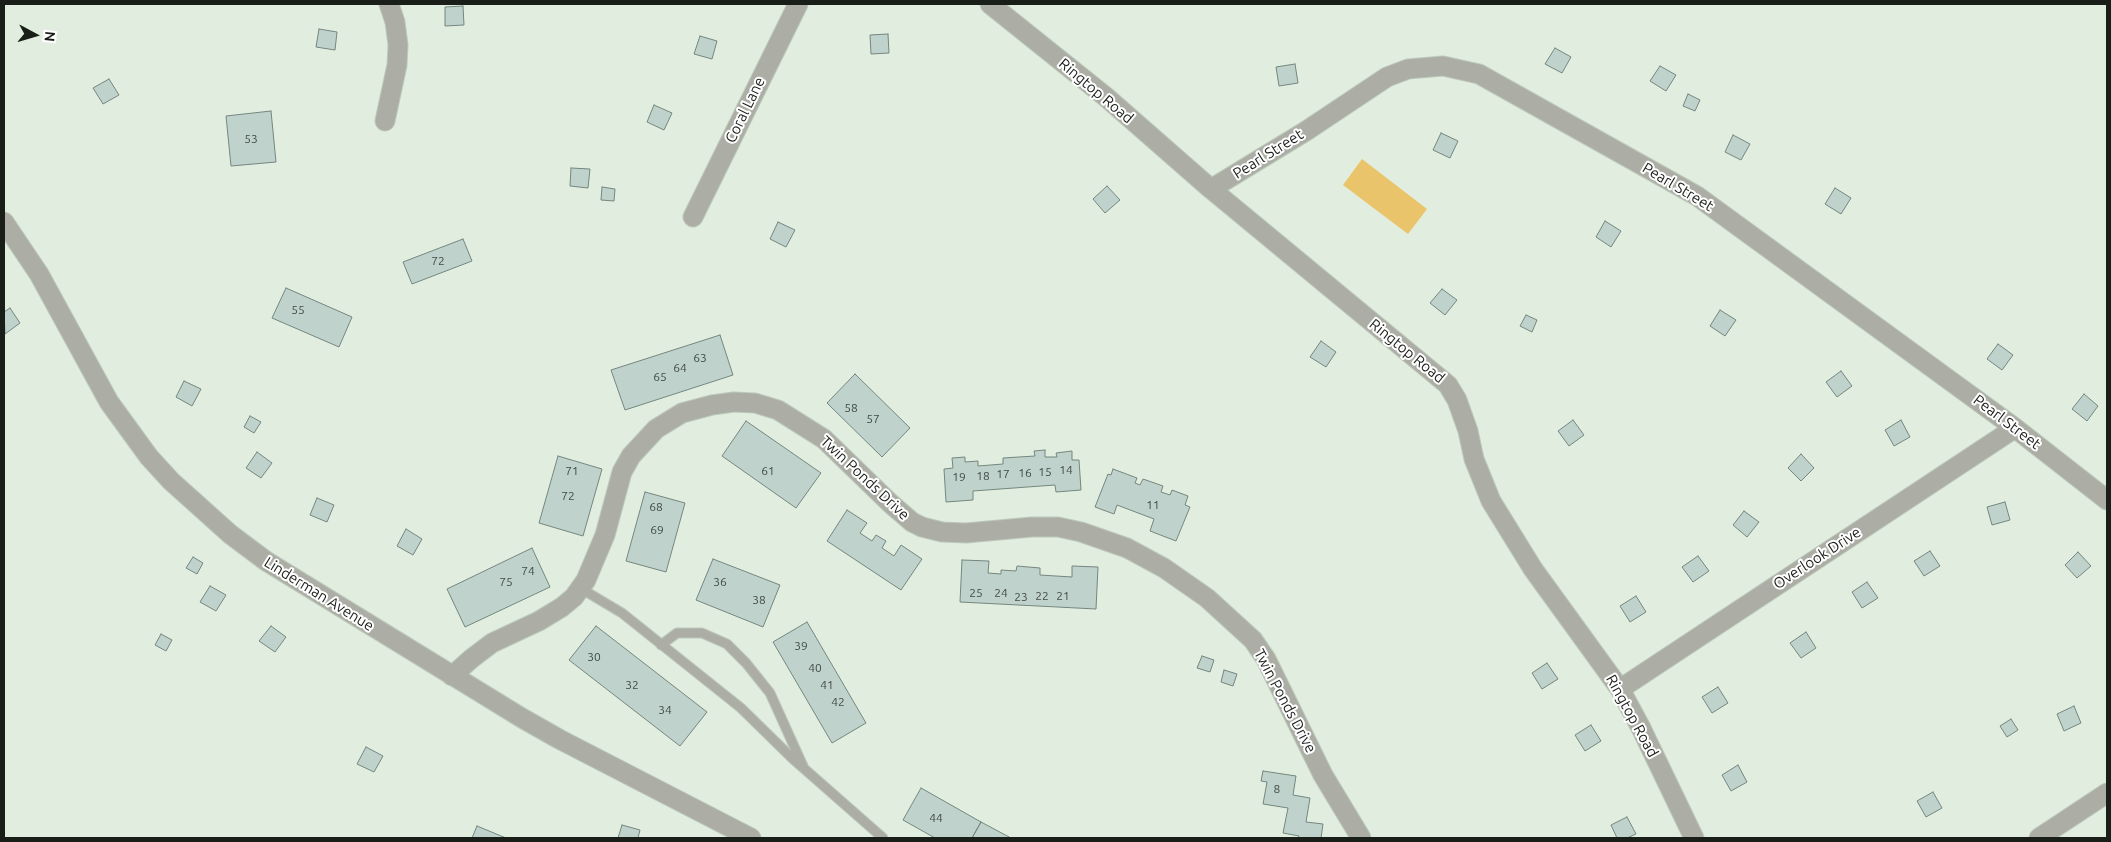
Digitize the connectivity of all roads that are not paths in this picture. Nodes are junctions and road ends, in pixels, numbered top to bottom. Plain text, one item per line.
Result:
1 (389, 4) edge
2 (798, 4) edge
3 (990, 4) edge
4 (385, 121) dead end
5 (1211, 189) junction
6 (693, 217) dead end
7 (4, 222) edge
8 (2015, 428) junction
9 (2107, 500) edge
10 (580, 588) junction
11 (661, 645) junction
12 (452, 676) junction
13 (1620, 689) junction
14 (804, 769) junction
15 (2107, 793) edge
16 (751, 838) edge
17 (883, 838) edge
18 (1361, 838) edge
19 (1694, 838) edge
20 (2039, 838) edge

1 - 4 street
2 - 6 street, Coral Lane
3 - 5 street, Ringtop Road
5 - 8 street, Pearl Street
5 - 13 street, Ringtop Road
7 - 12 street, Linderman Avenue
8 - 9 street, Pearl Street
8 - 13 street, Overlook Drive
10 - 11 lane
10 - 12 street, Twin Ponds Drive
10 - 18 street, Twin Ponds Drive
11 - 14 lane
11 - 14 lane
12 - 16 street, Linderman Avenue
13 - 19 street, Ringtop Road
14 - 17 lane
15 - 20 street

